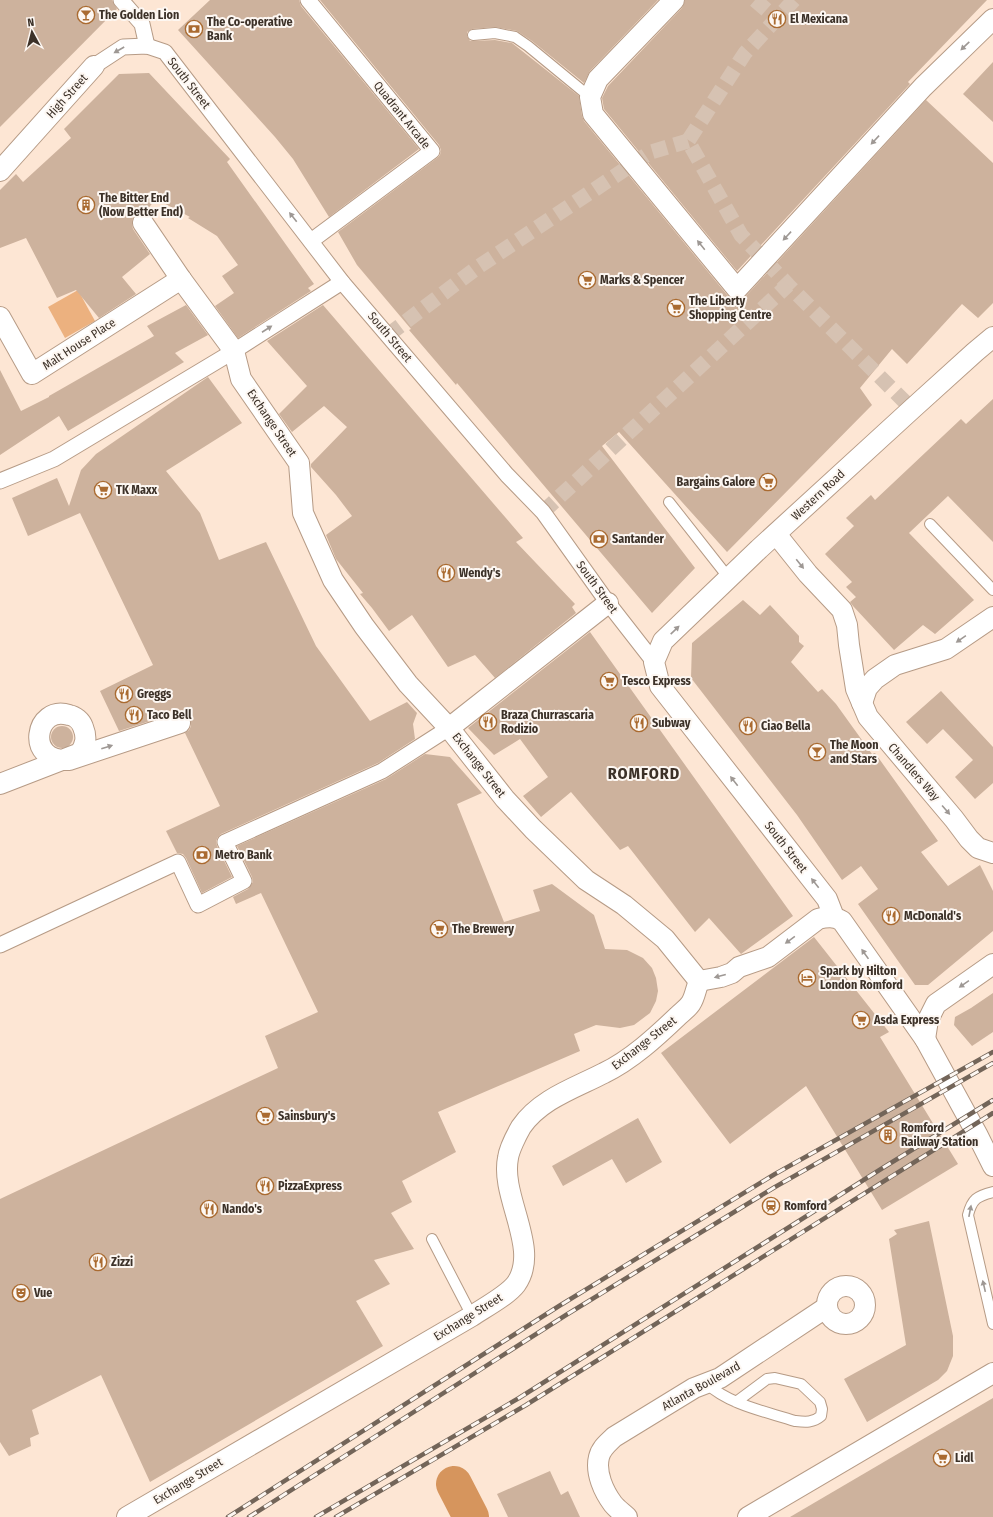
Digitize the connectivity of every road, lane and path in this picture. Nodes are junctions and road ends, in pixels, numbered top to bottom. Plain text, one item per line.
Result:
1 (121, 0) edge
2 (308, 0) edge
3 (674, 0) edge
4 (993, 19) edge
5 (473, 35) dead end
6 (147, 46) junction
7 (94, 66) joint
8 (590, 97) junction
9 (0, 171) edge
10 (143, 223) dead end
11 (311, 240) junction
12 (181, 279) junction
13 (342, 282) junction
14 (0, 317) edge
15 (993, 337) edge
16 (234, 350) junction
17 (0, 481) edge
18 (669, 502) dead end
19 (930, 524) dead end
20 (776, 534) junction
21 (728, 577) junction
22 (993, 590) edge
23 (608, 603) junction
24 (993, 617) edge
25 (654, 662) junction
26 (862, 702) junction
27 (180, 723) dead end
28 (449, 728) junction
29 (0, 784) edge
30 (993, 853) edge
31 (834, 917) junction
32 (0, 945) edge
33 (993, 964) edge
34 (699, 981) junction
35 (925, 1039) junction
36 (993, 1166) edge
37 (993, 1192) edge
38 (432, 1239) dead end
39 (826, 1307) dead end
40 (472, 1316) junction
41 (993, 1324) edge
42 (993, 1373) edge
43 (706, 1382) junction
44 (736, 1402) junction
45 (127, 1517) edge
46 (628, 1517) edge
47 (748, 1517) edge

1 - 6 street
2 - 11 street, Quadrant Arcade
3 - 8 street
4 -> 8 street
5 - 8 lane
6 -> 7 street, High Street
11 -> 6 street, South Street
7 - 9 street, High Street
10 - 12 street, Exchange Street
11 - 13 street, South Street
12 - 14 street, Malt House Place
12 - 16 street, Exchange Street
16 -> 13 street
13 - 23 street, South Street
15 - 20 street, Western Road
16 - 17 street
16 - 28 street, Exchange Street
18 - 21 lane
19 - 22 lane
20 - 21 street, Western Road
20 -> 26 street, Chandlers Way
25 -> 21 street, Western Road
23 - 25 street, South Street
23 - 28 street
24 -> 26 street
31 -> 25 street, South Street
26 -> 30 street, Chandlers Way
29 -> 27 street
28 - 32 street
28 - 34 street, Exchange Street
31 -> 34 street
35 -> 31 street, South Street
33 -> 35 street
34 - 40 street, Exchange Street
35 - 36 street, South Street
41 -> 37 lane
38 - 40 lane
39 - 43 street, Atlanta Boulevard
40 - 45 street, Exchange Street
42 - 47 street
43 - 44 lane
43 - 46 street, Atlanta Boulevard
44 - 44 lane

